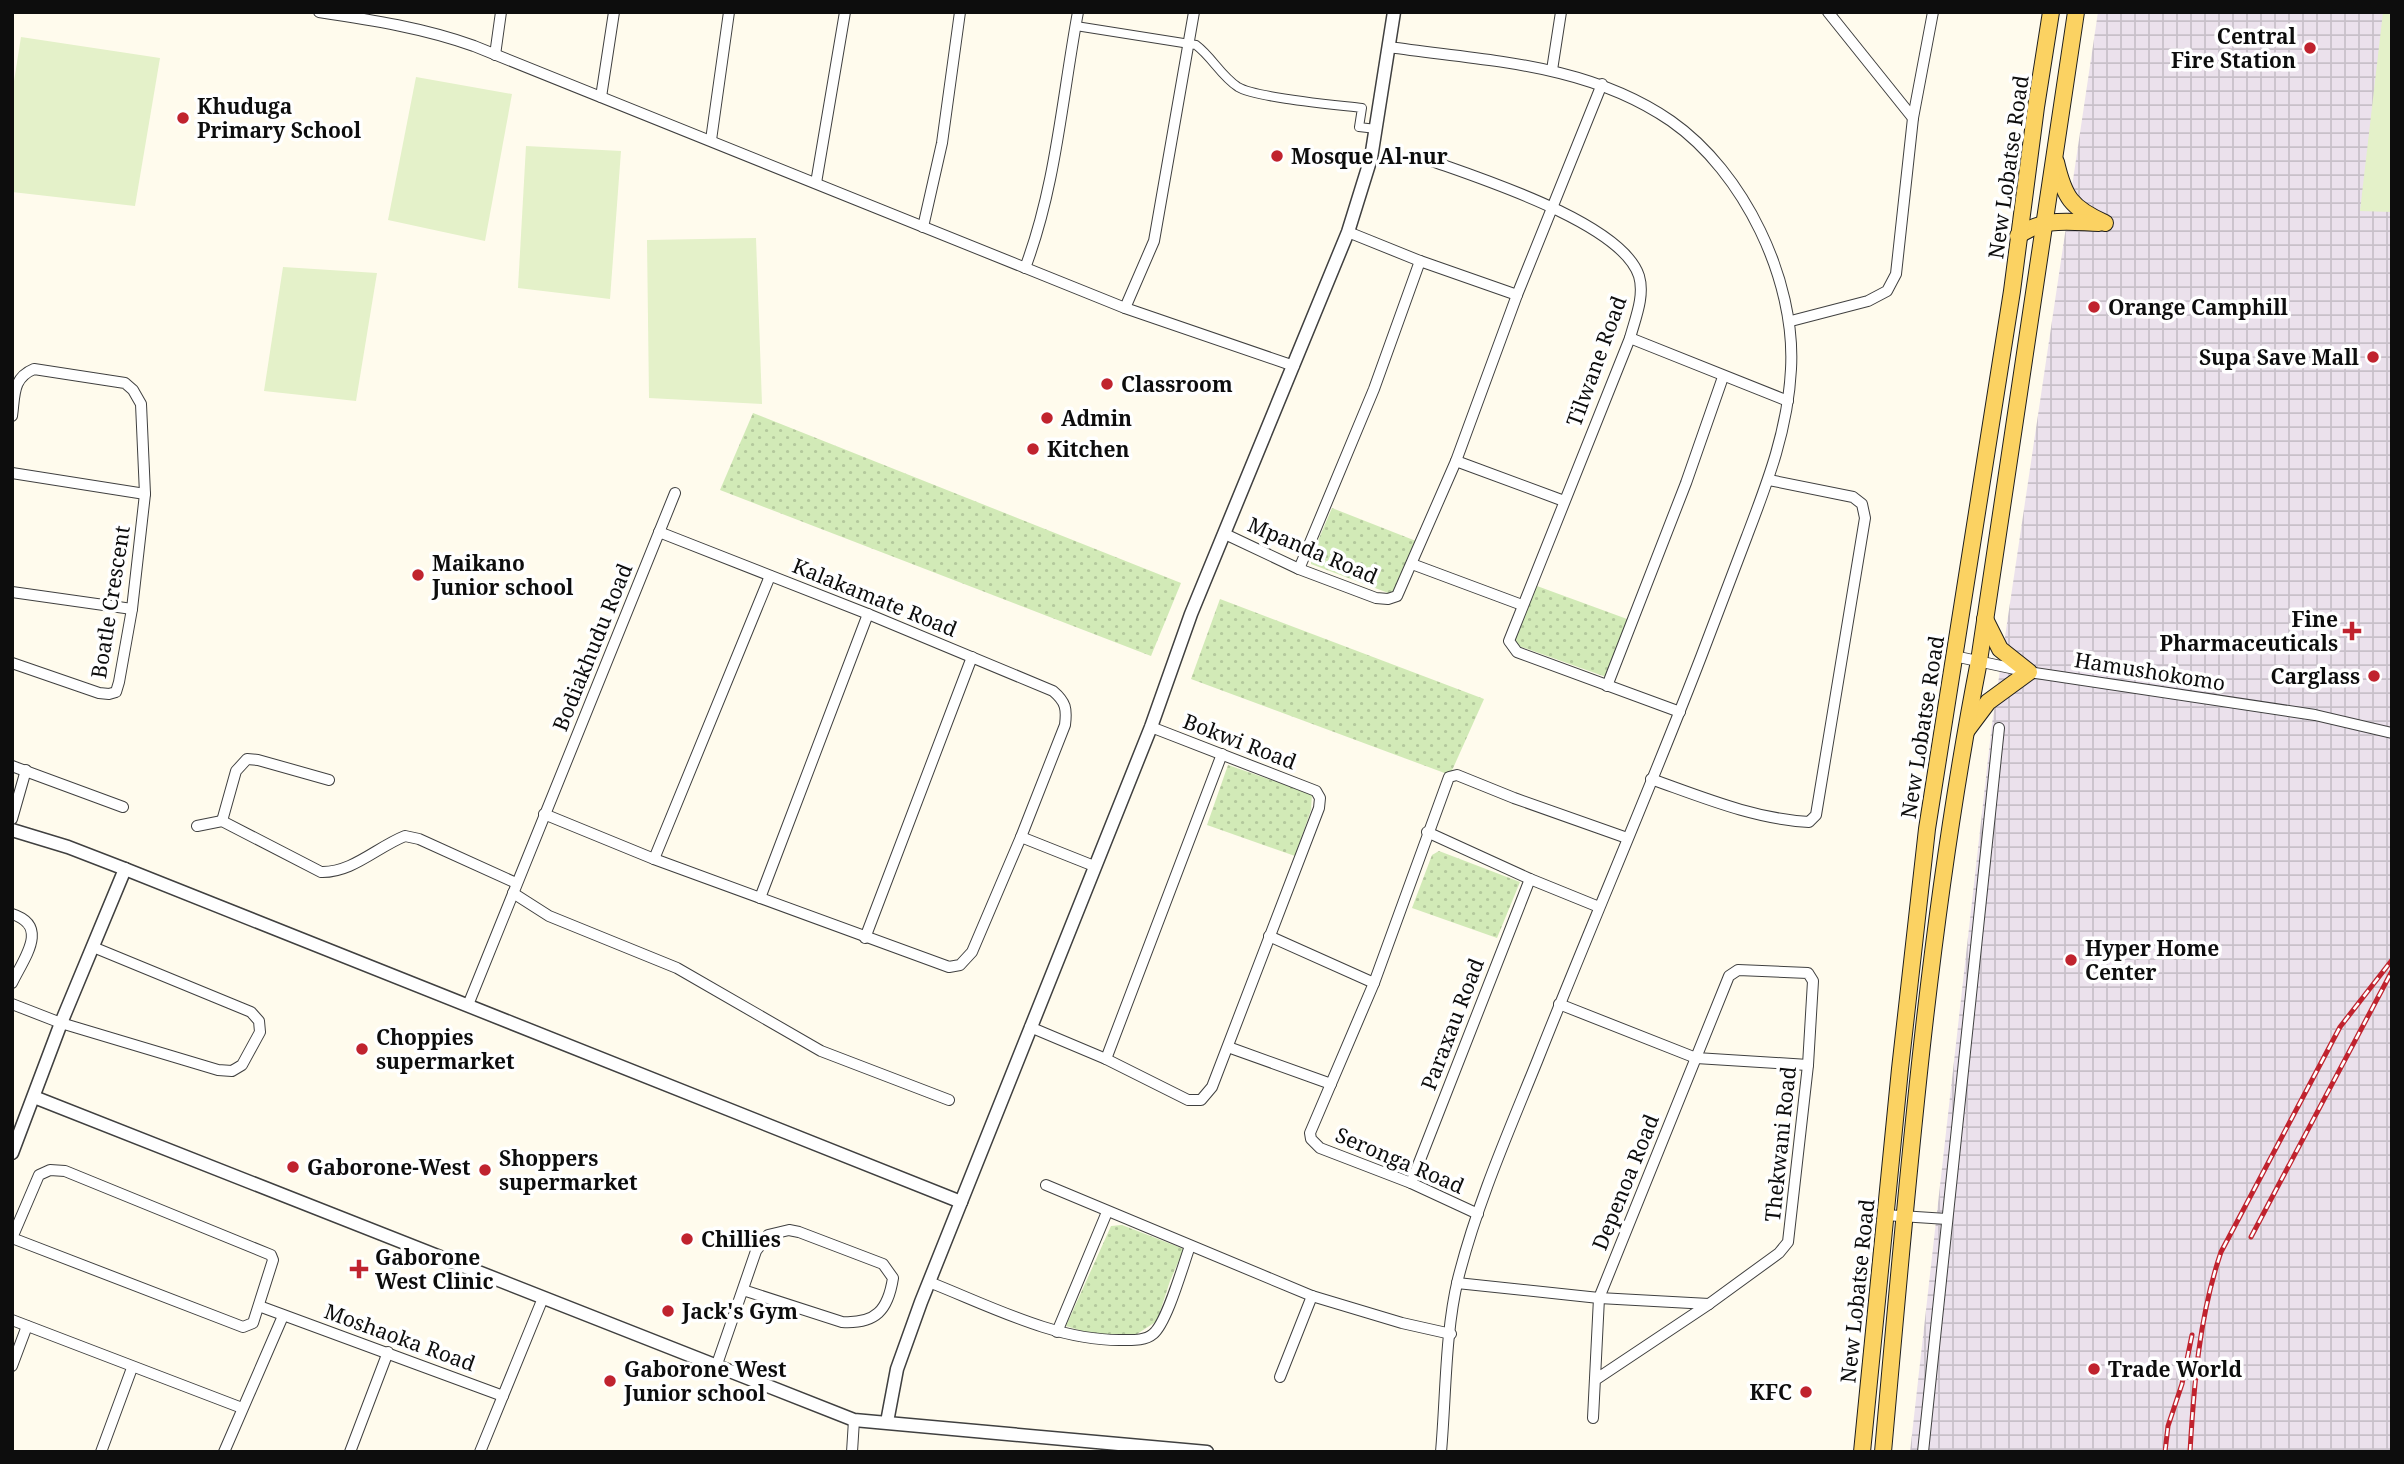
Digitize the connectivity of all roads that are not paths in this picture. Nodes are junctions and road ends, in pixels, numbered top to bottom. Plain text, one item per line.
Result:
1 (319, 12) edge
2 (501, 12) edge
3 (614, 12) edge
4 (729, 12) edge
5 (845, 12) edge
6 (960, 12) edge
7 (1078, 12) edge
8 (1194, 12) edge
9 (1394, 12) edge
10 (1561, 12) edge
11 (1828, 12) edge
12 (1933, 12) edge
13 (2051, 12) edge
14 (2076, 12) edge
15 (384, 17) edge
16 (1076, 26) junction
17 (1189, 43) junction
18 (1389, 47) junction
19 (495, 55) junction
20 (1552, 70) junction
21 (1602, 84) junction
22 (601, 97) junction
23 (1913, 118) junction
24 (1376, 130) junction
25 (711, 140) junction
26 (2054, 153) junction
27 (1429, 160) dead end
28 (816, 183) junction
29 (1552, 205) junction
30 (2045, 222) junction
31 (923, 227) junction
32 (1348, 232) junction
33 (2018, 236) junction
34 (1420, 261) junction
35 (1025, 268) junction
36 (1517, 295) junction
37 (1125, 308) junction
38 (1791, 321) junction
39 (1630, 338) junction
40 (1294, 366) junction
41 (1724, 377) junction
42 (1788, 401) junction
43 (12, 416) edge
44 (1456, 461) junction
45 (12, 474) edge
46 (1769, 480) junction
47 (675, 493) dead end
48 (145, 494) junction
49 (1564, 501) junction
50 (659, 532) junction
51 (1225, 534) junction
52 (1412, 564) junction
53 (1299, 569) junction
54 (770, 576) junction
55 (12, 592) edge
56 (1522, 605) junction
57 (132, 609) junction
58 (868, 614) junction
59 (1985, 618) junction
60 (1954, 656) junction
61 (972, 657) junction
62 (1979, 660) junction
63 (12, 663) edge
64 (2029, 672) junction
65 (1607, 686) junction
66 (1680, 712) junction
67 (1151, 727) junction
68 (1999, 728) dead end
69 (2392, 733) edge
70 (1964, 735) junction
71 (1222, 754) junction
72 (12, 766) edge
73 (26, 770) junction
74 (1651, 779) junction
75 (329, 780) dead end
76 (123, 807) dead end
77 (544, 814) junction
78 (12, 819) edge
79 (222, 821) junction
80 (197, 826) dead end
81 (12, 830) edge
82 (1427, 832) junction
83 (1021, 837) junction
84 (1627, 838) junction
85 (654, 859) junction
86 (1094, 866) junction
87 (125, 869) junction
88 (1530, 879) junction
89 (515, 888) junction
90 (761, 898) junction
91 (1599, 907) junction
92 (12, 914) edge
93 (1269, 936) junction
94 (865, 938) junction
95 (93, 947) junction
96 (1734, 971) joint
97 (12, 983) edge
98 (1374, 983) junction
99 (12, 1004) edge
100 (1559, 1004) junction
101 (468, 1006) junction
102 (61, 1023) junction
103 (1030, 1027) junction
104 (1228, 1047) junction
105 (1696, 1058) junction
106 (1106, 1059) junction
107 (1808, 1065) junction
108 (1331, 1084) junction
109 (34, 1097) junction
110 (948, 1100) dead end
111 (12, 1153) edge
112 (1411, 1183) junction
113 (1046, 1185) dead end
114 (961, 1202) junction
115 (1107, 1212) junction
116 (1478, 1214) junction
117 (1885, 1215) junction
118 (1904, 1217) junction
119 (1947, 1219) junction
120 (12, 1238) edge
121 (1190, 1245) junction
122 (929, 1282) junction
123 (1457, 1283) junction
124 (743, 1290) junction
125 (1312, 1296) junction
126 (1599, 1297) junction
127 (543, 1298) junction
128 (1709, 1304) junction
129 (260, 1306) junction
130 (283, 1316) junction
131 (12, 1320) edge
132 (27, 1326) junction
133 (1057, 1332) junction
134 (1451, 1334) junction
135 (388, 1352) junction
136 (1871, 1360) junction
137 (1891, 1362) junction
138 (12, 1366) edge
139 (716, 1367) junction
140 (132, 1368) junction
141 (1280, 1377) dead end
142 (1595, 1380) junction
143 (503, 1396) junction
144 (242, 1408) junction
145 (1593, 1418) dead end
146 (854, 1420) junction
147 (887, 1422) junction
148 (1135, 1448) edge
149 (101, 1452) edge
150 (225, 1452) edge
151 (350, 1452) edge
152 (480, 1452) edge
153 (852, 1452) edge
154 (1208, 1452) edge
155 (1441, 1452) edge
156 (1862, 1452) edge
157 (1883, 1452) edge
158 (1923, 1452) edge

1 - 15 street
2 - 19 street
3 - 22 street
4 - 25 street
5 - 28 street
6 - 31 street
7 - 16 street
8 - 17 street
9 - 18 street
10 - 20 street
11 - 23 street
12 - 23 street
13 - 33 main road, New Lobatse Road
14 - 26 main road, New Lobatse Road
15 - 19 street
16 - 17 street
16 - 35 street
17 - 24 street
17 - 37 street
18 - 20 street
18 - 24 street
19 - 22 street
20 - 21 street
21 - 29 street
21 - 38 street
22 - 25 street
23 - 38 street
24 - 32 street
25 - 28 street
26 - 30 main road, New Lobatse Road
26 - 30 main road
27 - 29 street, Tilwane Road
28 - 31 street
29 - 36 street
29 - 39 street, Tilwane Road
30 - 33 main road
30 - 59 main road, New Lobatse Road
31 - 35 street
32 - 34 street
32 - 40 street
33 - 60 main road, New Lobatse Road
34 - 36 street
34 - 53 street
35 - 37 street
36 - 44 street
37 - 40 street
38 - 42 street
39 - 41 street
39 - 49 street, Tilwane Road
40 - 51 street
41 - 42 street
41 - 65 street
42 - 46 street
43 - 48 street, Boatle Crescent
44 - 49 street
44 - 52 street
45 - 48 street
46 - 66 street
46 - 74 street
47 - 50 street, Bodiakhudu Road
48 - 57 street, Boatle Crescent
49 - 56 street, Tilwane Road
50 - 54 street, Kalakamate Road
50 - 77 street, Bodiakhudu Road
51 - 53 street, Mpanda Road
51 - 67 street
52 - 53 street, Mpanda Road
52 - 56 street
54 - 58 street, Kalakamate Road
54 - 85 street
55 - 57 street
56 - 65 street, Tilwane Road
57 - 63 street, Boatle Crescent
58 - 61 street, Kalakamate Road
58 - 90 street
59 - 62 main road, New Lobatse Road
59 - 64 main road
60 - 62 street, Hamushokomo
60 - 117 main road, New Lobatse Road
61 - 83 street, Kalakamate Road
61 - 94 street
62 - 64 street, Hamushokomo
62 - 70 main road, New Lobatse Road
64 - 69 street, Hamushokomo
64 - 70 main road
65 - 66 street
66 - 74 street
67 - 71 street, Bokwi Road
67 - 86 street
68 - 119 street
70 - 118 main road, New Lobatse Road
71 - 93 street, Bokwi Road
71 - 106 street
72 - 73 street
73 - 76 street
73 - 78 street
74 - 84 street
75 - 79 street
77 - 85 street
77 - 89 street, Bodiakhudu Road
79 - 80 street
79 - 89 street
81 - 87 street
82 - 84 street
82 - 88 street
82 - 98 street
83 - 86 street
83 - 94 street
84 - 91 street
85 - 90 street
86 - 103 street
87 - 95 street
87 - 101 street
88 - 91 street
88 - 112 street, Paraxau Road
89 - 101 street, Bodiakhudu Road
89 - 110 street
90 - 94 street
91 - 100 street
92 - 97 street
93 - 98 street
93 - 104 street
95 - 102 street
95 - 102 street
96 - 105 street, Depenoa Road
96 - 107 street, Thekwani Road
98 - 108 street
99 - 102 street
100 - 105 street
100 - 116 street
101 - 114 street
102 - 109 street
103 - 106 street
103 - 114 street
104 - 106 street
104 - 108 street
105 - 107 street
105 - 126 street, Depenoa Road
107 - 128 street, Thekwani Road
108 - 112 street, Seronga Road
109 - 111 street
109 - 127 street
112 - 116 street, Seronga Road
113 - 115 street
114 - 122 street
115 - 121 street
115 - 133 street
116 - 123 street
117 - 118 street
117 - 136 main road, New Lobatse Road
118 - 119 street
118 - 137 main road, New Lobatse Road
119 - 158 street
120 - 129 street
120 - 129 street
121 - 125 street
121 - 133 street
122 - 133 street
122 - 147 street
123 - 126 street
123 - 134 street
124 - 124 street
124 - 139 street
125 - 134 street
125 - 141 street
126 - 128 street
126 - 142 street, Depenoa Road
127 - 139 street
127 - 143 street
128 - 142 street, Thekwani Road
129 - 130 street, Moshaoka Road
130 - 135 street, Moshaoka Road
130 - 144 street
131 - 132 street
132 - 138 street
132 - 140 street
134 - 155 street
135 - 143 street, Moshaoka Road
135 - 151 street
136 - 137 main road
136 - 156 main road, New Lobatse Road
137 - 157 main road, New Lobatse Road
139 - 146 street
140 - 144 street
140 - 149 street
142 - 145 street, Depenoa Road
143 - 152 street
144 - 150 street
146 - 147 street
146 - 153 street
147 - 148 street
148 - 154 street

